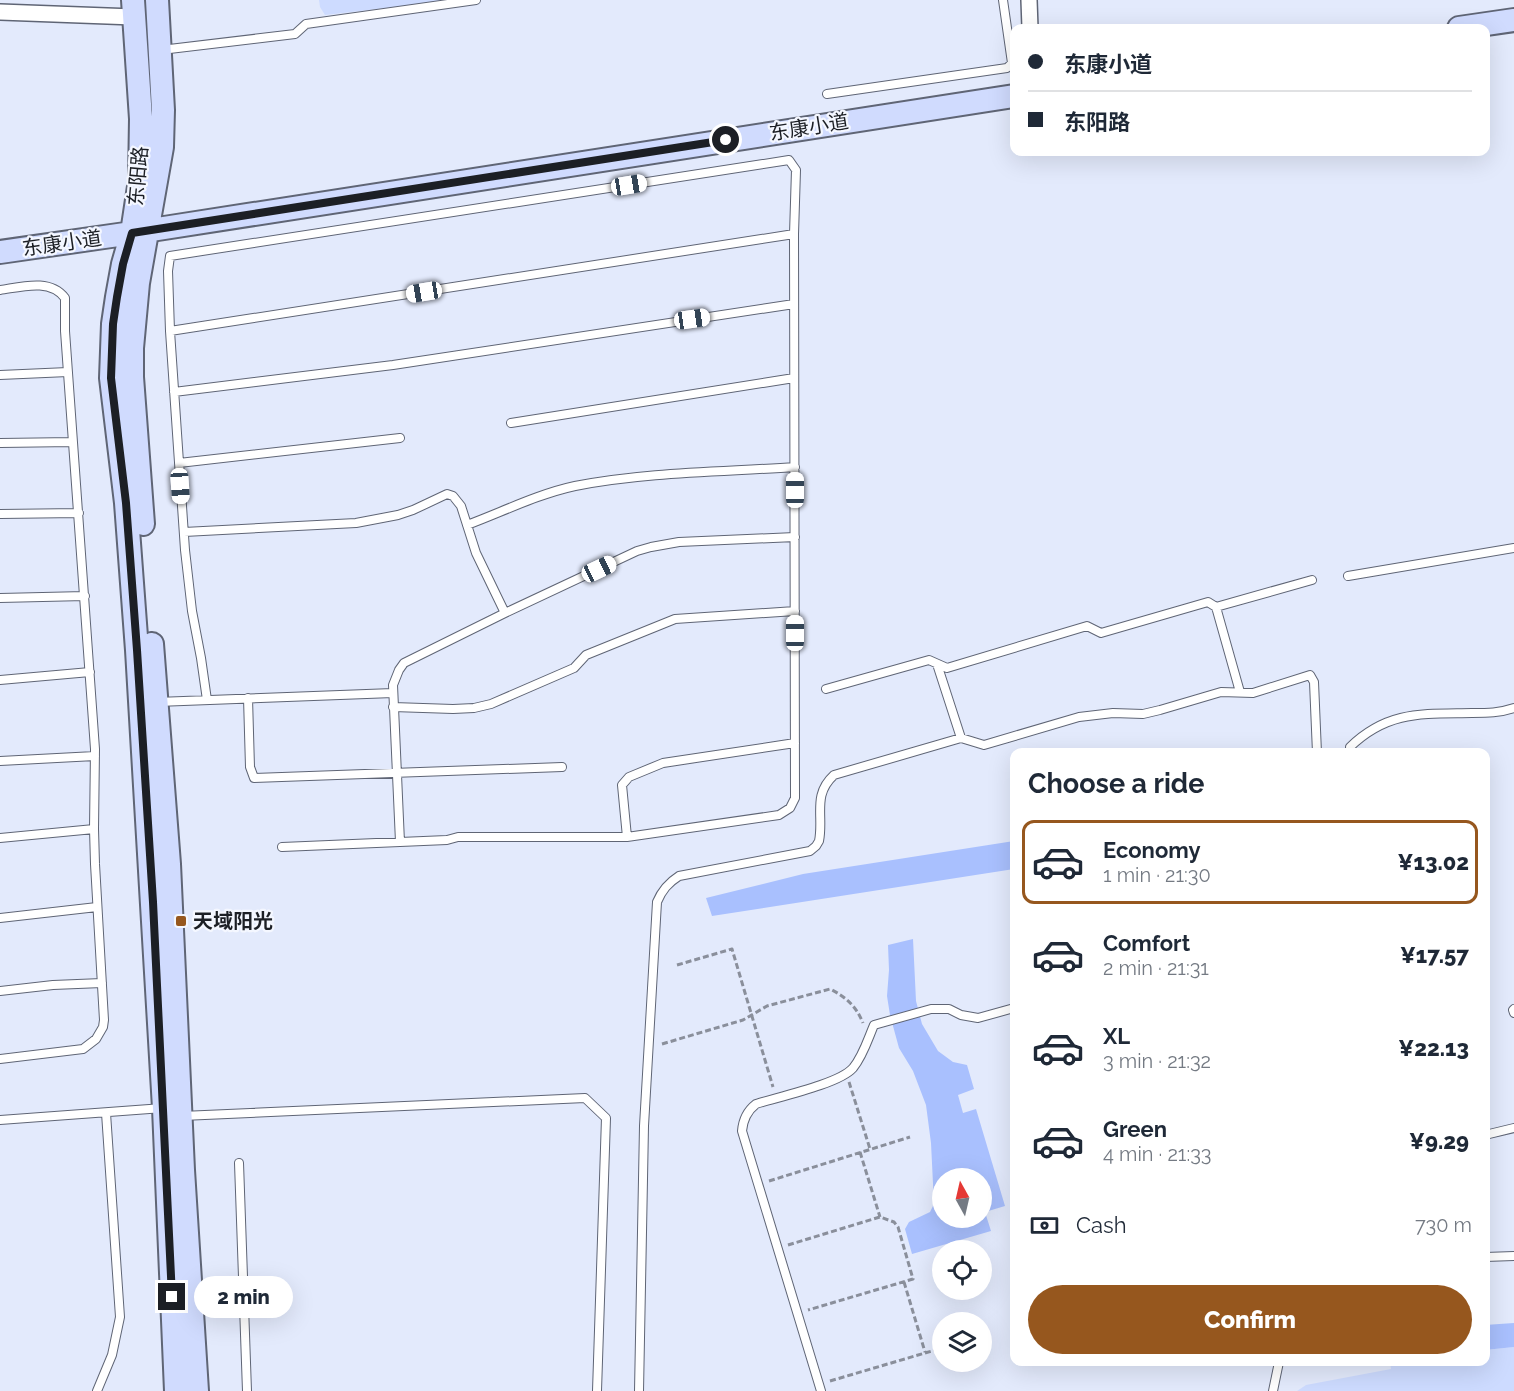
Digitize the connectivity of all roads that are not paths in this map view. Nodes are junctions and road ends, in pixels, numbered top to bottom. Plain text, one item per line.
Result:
1 (157, 0) edge
2 (476, 0) edge
3 (1003, 0) edge
4 (1029, 0) edge
5 (134, 8) edge
6 (0, 12) edge
7 (1514, 20) edge
8 (1030, 24) edge
9 (1486, 24) edge
10 (1010, 36) edge
11 (160, 51) junction
12 (1010, 65) edge
13 (827, 94) dead end
14 (1010, 97) edge
15 (140, 232) junction
16 (794, 234) junction
17 (0, 252) edge
18 (0, 290) edge
19 (794, 304) junction
20 (170, 331) junction
21 (68, 372) junction
22 (0, 375) edge
23 (795, 378) junction
24 (174, 392) junction
25 (511, 423) dead end
26 (400, 438) dead end
27 (73, 442) junction
28 (0, 443) edge
29 (179, 463) junction
30 (795, 467) junction
31 (79, 513) junction
32 (0, 514) edge
33 (467, 525) junction
34 (184, 532) junction
35 (795, 537) junction
36 (1514, 548) edge
37 (1348, 576) dead end
38 (1312, 580) dead end
39 (85, 596) junction
40 (0, 598) edge
41 (1216, 608) junction
42 (795, 611) junction
43 (505, 613) junction
44 (937, 664) junction
45 (90, 672) junction
46 (0, 680) edge
47 (826, 689) dead end
48 (1240, 692) junction
49 (393, 693) junction
50 (248, 698) junction
51 (207, 700) junction
52 (157, 702) junction
53 (393, 707) junction
54 (1514, 708) edge
55 (961, 738) junction
56 (795, 743) junction
57 (1317, 748) edge
58 (1350, 748) edge
59 (95, 756) junction
60 (0, 761) edge
61 (561, 767) dead end
62 (397, 773) junction
63 (94, 828) junction
64 (627, 837) junction
65 (0, 838) edge
66 (400, 842) junction
67 (282, 846) dead end
68 (97, 908) junction
69 (0, 918) edge
70 (102, 983) junction
71 (0, 991) edge
72 (1010, 1009) edge
73 (0, 1059) edge
74 (172, 1112) junction
75 (106, 1113) junction
76 (0, 1120) edge
77 (1514, 1128) edge
78 (1490, 1134) edge
79 (239, 1163) dead end
80 (1514, 1256) edge
81 (1490, 1257) edge
82 (1278, 1366) edge
83 (820, 1388) edge
84 (97, 1391) edge
85 (176, 1391) edge
86 (197, 1391) edge
87 (247, 1391) edge
88 (597, 1391) edge
89 (639, 1391) edge
90 (1273, 1391) edge

1 - 11 main road, 东阳路
2 - 11 lane
3 - 10 lane
4 - 8 street
5 - 6 street
5 - 15 main road, 东阳路
7 - 9 main road
11 - 15 main road, 东阳路
12 - 13 lane
14 - 15 main road, 东康小道
15 - 17 main road, 东康小道
15 - 52 main road, 东阳路
15 - 74 main road, 东阳路
16 - 19 lane
16 - 20 lane
16 - 20 lane
18 - 21 lane
19 - 23 lane
19 - 24 lane
20 - 24 lane
21 - 22 lane
21 - 27 lane
23 - 25 lane
23 - 30 lane
24 - 29 lane
26 - 29 lane
27 - 28 lane
27 - 31 lane
29 - 34 lane
30 - 33 lane
30 - 35 lane
31 - 32 lane
31 - 39 lane
33 - 34 lane
33 - 43 lane
34 - 51 lane
35 - 42 lane
35 - 43 lane
36 - 37 lane
38 - 41 lane
39 - 40 lane
39 - 45 lane
41 - 44 lane
41 - 48 lane
42 - 53 lane
42 - 56 lane
43 - 49 lane
44 - 47 lane
44 - 55 lane
45 - 46 lane
45 - 59 lane
48 - 55 lane
48 - 57 lane
49 - 50 lane
49 - 53 lane
50 - 51 lane
50 - 62 lane
51 - 52 lane
52 - 74 main road, 东阳路
53 - 62 lane
54 - 58 lane
55 - 89 lane
56 - 64 lane
56 - 64 lane
59 - 60 lane
59 - 63 lane
61 - 62 lane
62 - 66 lane
63 - 65 lane
63 - 68 lane
64 - 66 lane
66 - 67 lane
68 - 69 lane
68 - 70 lane
70 - 71 lane
70 - 73 lane
72 - 83 lane
74 - 75 lane
74 - 85 main road, 东阳路
74 - 86 main road, 东阳路
74 - 88 lane
75 - 76 lane
75 - 84 lane
77 - 78 lane
79 - 87 lane
80 - 81 lane
82 - 90 lane

